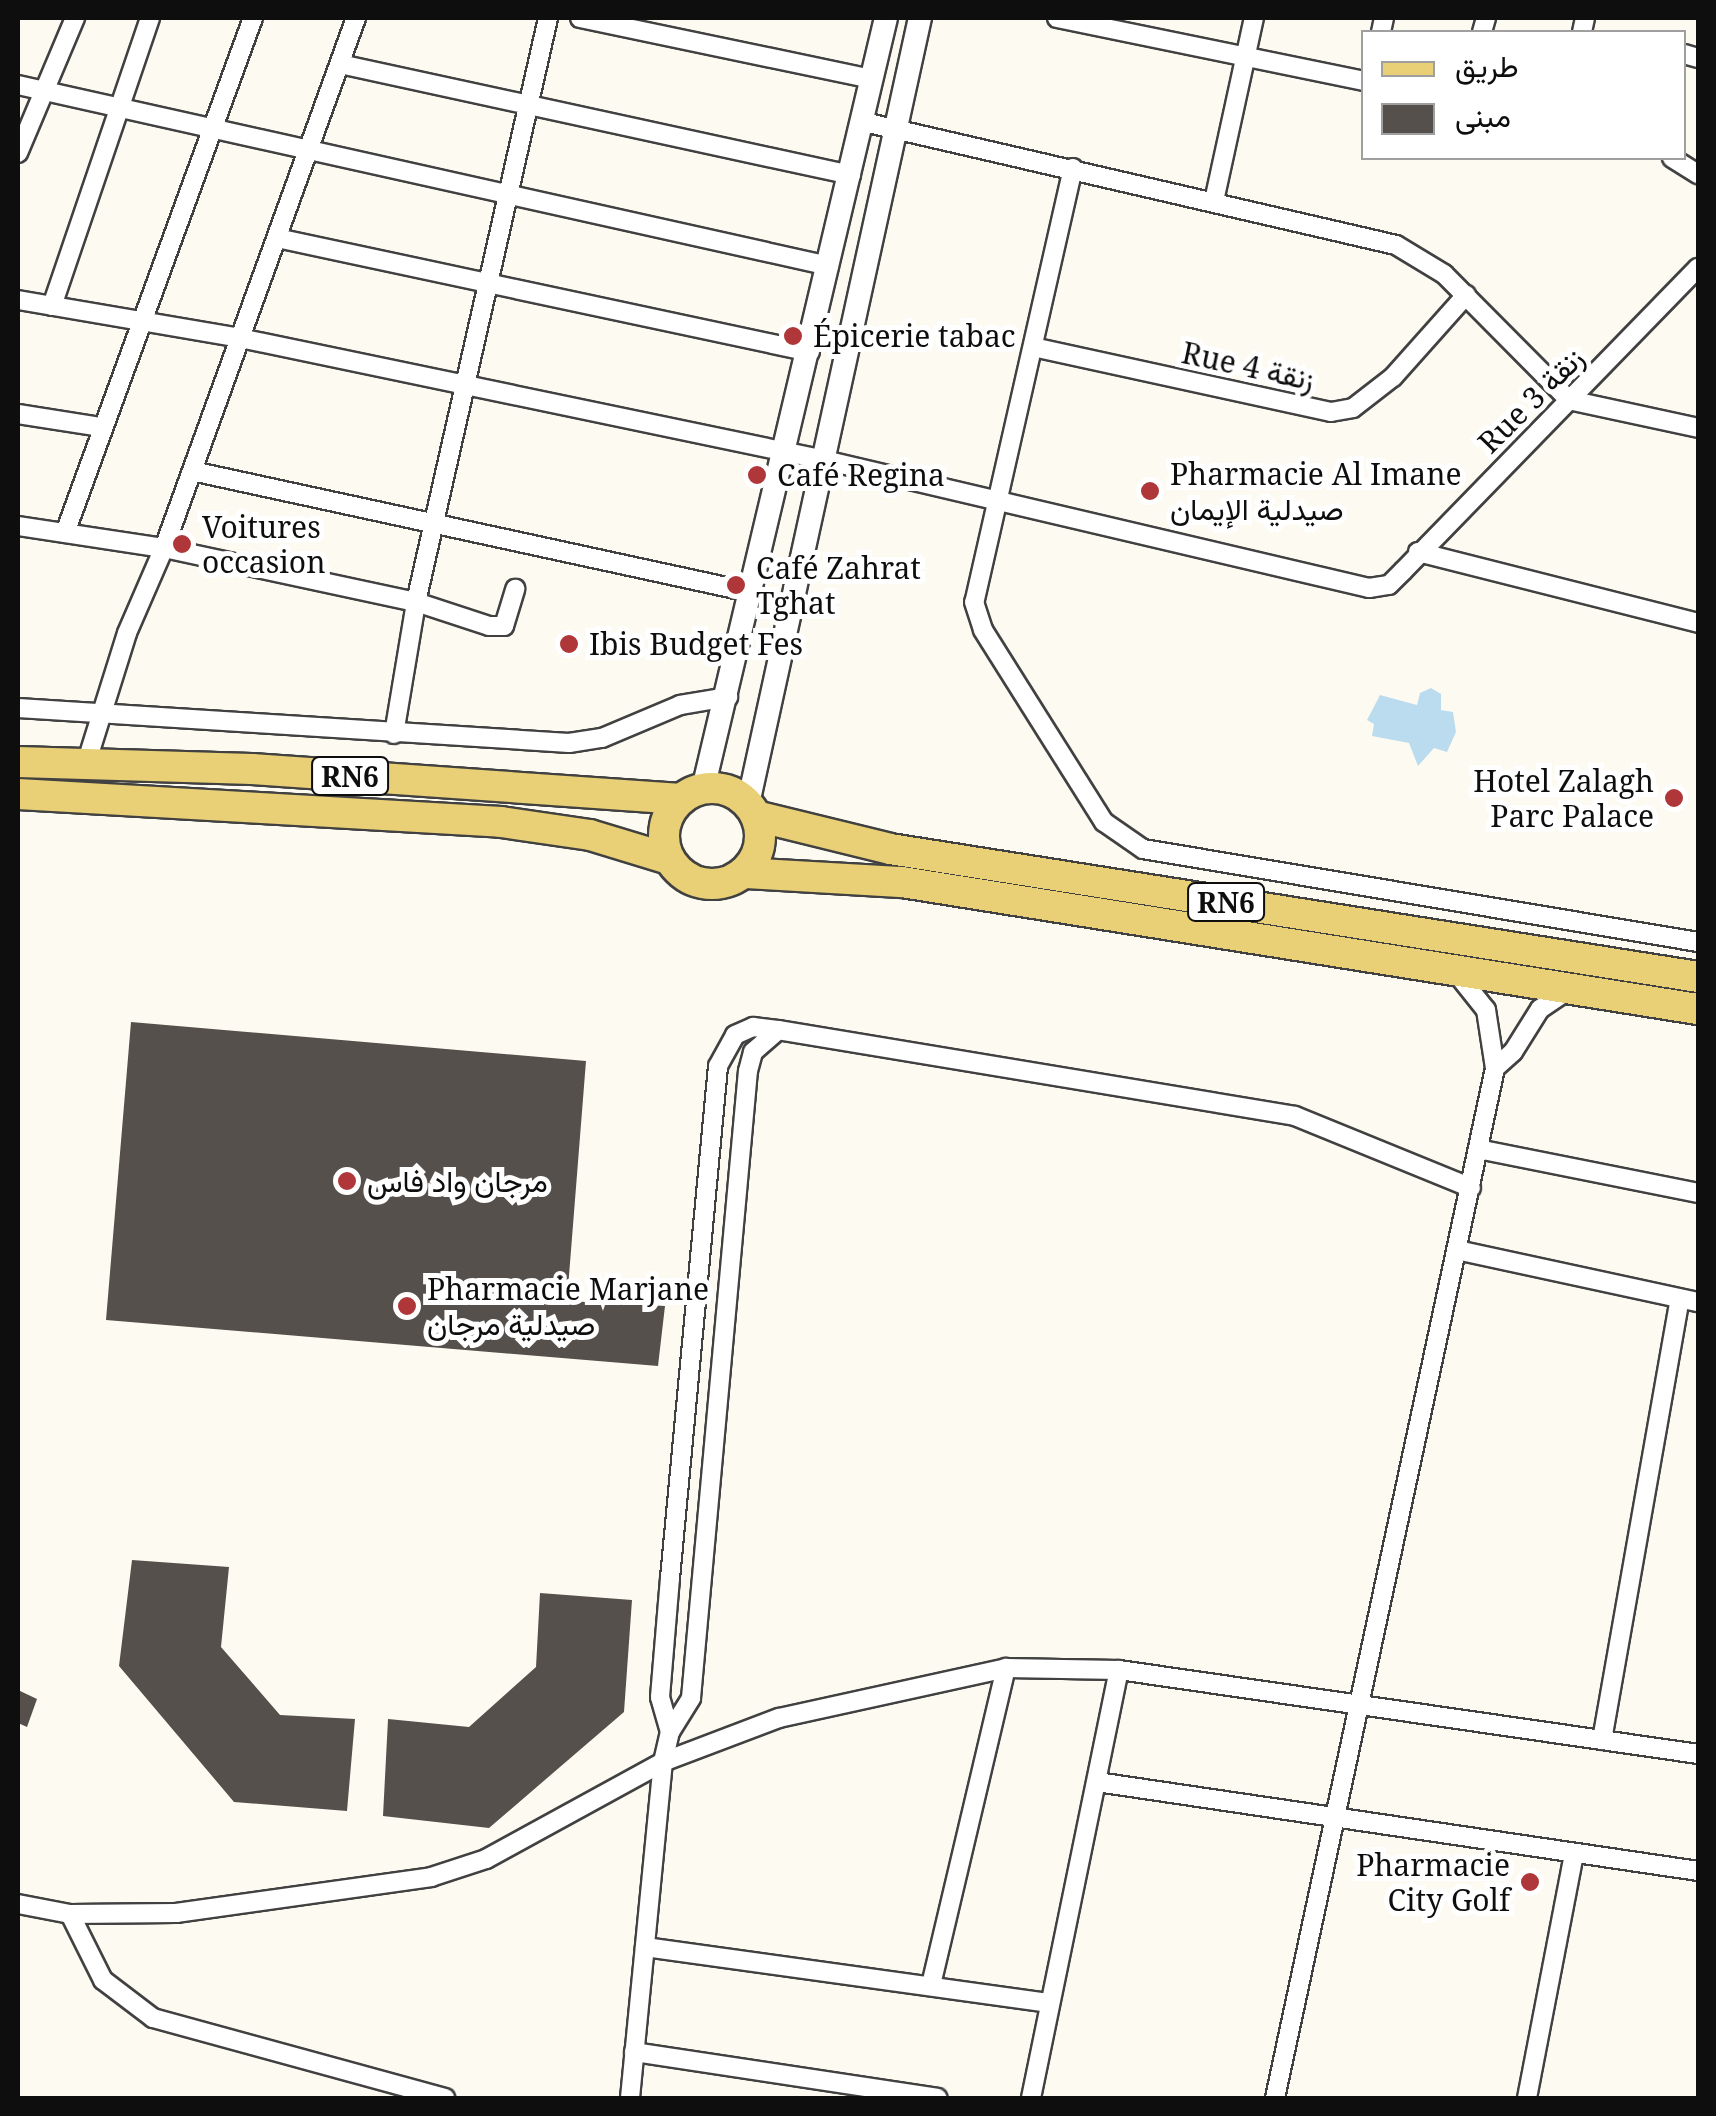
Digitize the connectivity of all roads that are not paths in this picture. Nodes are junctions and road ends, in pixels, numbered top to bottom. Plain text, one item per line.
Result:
1 (75, 18) edge
2 (150, 18) edge
3 (253, 18) edge
4 (356, 18) edge
5 (548, 18) edge
6 (580, 18) edge
7 (886, 18) edge
8 (920, 18) edge
9 (1057, 18) edge
10 (1254, 18) edge
11 (1245, 56) junction
12 (340, 64) junction
13 (872, 79) junction
14 (1361, 80) edge
15 (18, 85) edge
16 (41, 90) junction
17 (530, 102) junction
18 (117, 106) junction
19 (864, 122) junction
20 (212, 130) junction
21 (899, 130) junction
22 (18, 154) edge
23 (308, 155) junction
24 (1675, 160) edge
25 (1073, 168) junction
26 (1698, 174) edge
27 (851, 175) junction
28 (512, 194) junction
29 (1214, 201) junction
30 (277, 238) junction
31 (830, 266) junction
32 (1698, 268) edge
33 (490, 284) junction
34 (1466, 295) junction
35 (18, 300) edge
36 (52, 306) junction
37 (139, 319) junction
38 (240, 338) junction
39 (1034, 347) junction
40 (810, 352) junction
41 (466, 386) junction
42 (1569, 400) junction
43 (18, 414) edge
44 (100, 427) junction
45 (1698, 428) edge
46 (787, 452) junction
47 (820, 459) junction
48 (192, 471) junction
49 (994, 500) junction
50 (435, 520) junction
51 (18, 526) edge
52 (66, 533) junction
53 (164, 548) junction
54 (1418, 552) junction
55 (516, 589) dead end
56 (754, 592) junction
57 (416, 602) junction
58 (1698, 623) edge
59 (728, 697) junction
60 (18, 708) edge
61 (100, 713) junction
62 (394, 734) junction
63 (18, 762) edge
64 (86, 764) junction
65 (18, 794) edge
66 (692, 794) junction
67 (752, 810) junction
68 (669, 859) junction
69 (744, 872) junction
70 (1698, 942) edge
71 (1435, 966) junction
72 (1698, 977) edge
73 (1575, 988) junction
74 (1698, 1009) edge
75 (778, 1030) junction
76 (1495, 1068) junction
77 (1478, 1149) junction
78 (1470, 1188) junction
79 (1698, 1193) edge
80 (1458, 1250) junction
81 (1689, 1300) edge
82 (1006, 1668) junction
83 (1119, 1670) junction
84 (1359, 1704) junction
85 (670, 1732) junction
86 (1602, 1740) junction
87 (1698, 1754) edge
88 (663, 1762) junction
89 (1096, 1782) junction
90 (1336, 1818) junction
91 (1574, 1854) junction
92 (1698, 1871) edge
93 (18, 1904) edge
94 (70, 1914) junction
95 (645, 1947) junction
96 (931, 1985) junction
97 (1048, 2003) junction
98 (634, 2052) junction
99 (445, 2098) edge
100 (630, 2098) edge
101 (938, 2098) edge
102 (1031, 2098) edge
103 (1274, 2098) edge
104 (1527, 2098) edge

1 - 16 street
2 - 18 street
3 - 20 street
4 - 12 street
5 - 17 street
6 - 13 street
7 - 13 street
8 - 21 street
9 - 11 street
10 - 11 street
11 - 14 street
11 - 29 street
12 - 17 street
12 - 23 street
13 - 19 street
15 - 16 street
16 - 18 street
16 - 22 street
17 - 27 street
17 - 28 street
18 - 20 street
18 - 36 street
19 - 21 street
19 - 27 street
20 - 23 street
20 - 37 street
21 - 25 street
21 - 47 street
23 - 28 street
23 - 30 street
24 - 26 street
25 - 29 street
25 - 39 street
27 - 31 street
28 - 31 street
28 - 33 street
29 - 34 street
30 - 33 street
30 - 38 street
31 - 40 street
32 - 42 street, Rue 3 زنقة
33 - 40 street
33 - 41 street
34 - 39 street, Rue 4 زنقة
34 - 42 street
35 - 36 street
36 - 37 street
37 - 38 street
37 - 44 street
38 - 41 street
38 - 48 street
39 - 49 street
40 - 46 street
41 - 46 street
41 - 50 street
42 - 45 street
42 - 54 street, Rue 3 زنقة
43 - 44 street
44 - 52 street
46 - 47 street
46 - 56 street
47 - 49 street
47 - 67 street
48 - 50 street
48 - 53 street
49 - 54 street, Rue 3 زنقة
49 - 70 street
50 - 56 street
50 - 57 street
51 - 52 street
52 - 53 street
53 - 57 street
53 - 61 street
54 - 58 street
55 - 57 street
56 - 59 street
57 - 62 street
59 - 62 street
59 - 66 street
60 - 61 street
61 - 62 street
61 - 64 street
63 - 64 main road, RN6
64 - 66 main road, RN6
65 - 68 main road, RN6
66 - 67 main road, RN6
66 - 68 main road
67 - 69 main road
67 - 72 main road, RN6
68 - 69 main road, RN6
69 - 71 main road, RN6
71 - 73 main road, RN6
71 - 76 street
73 - 74 main road, RN6
73 - 76 street
75 - 78 street
75 - 85 street
75 - 85 street
76 - 77 street
77 - 78 street
77 - 79 street
78 - 80 street
80 - 81 street
80 - 84 street
81 - 86 street
82 - 83 street
82 - 88 street
82 - 96 street
83 - 84 street
83 - 89 street
84 - 86 street
84 - 90 street
85 - 88 street
86 - 87 street
88 - 94 street
88 - 95 street
89 - 90 street
89 - 97 street
90 - 91 street
90 - 103 street
91 - 92 street
91 - 104 street
93 - 94 street
94 - 99 street
95 - 96 street
95 - 98 street
96 - 97 street
97 - 102 street
98 - 100 street
98 - 101 street

